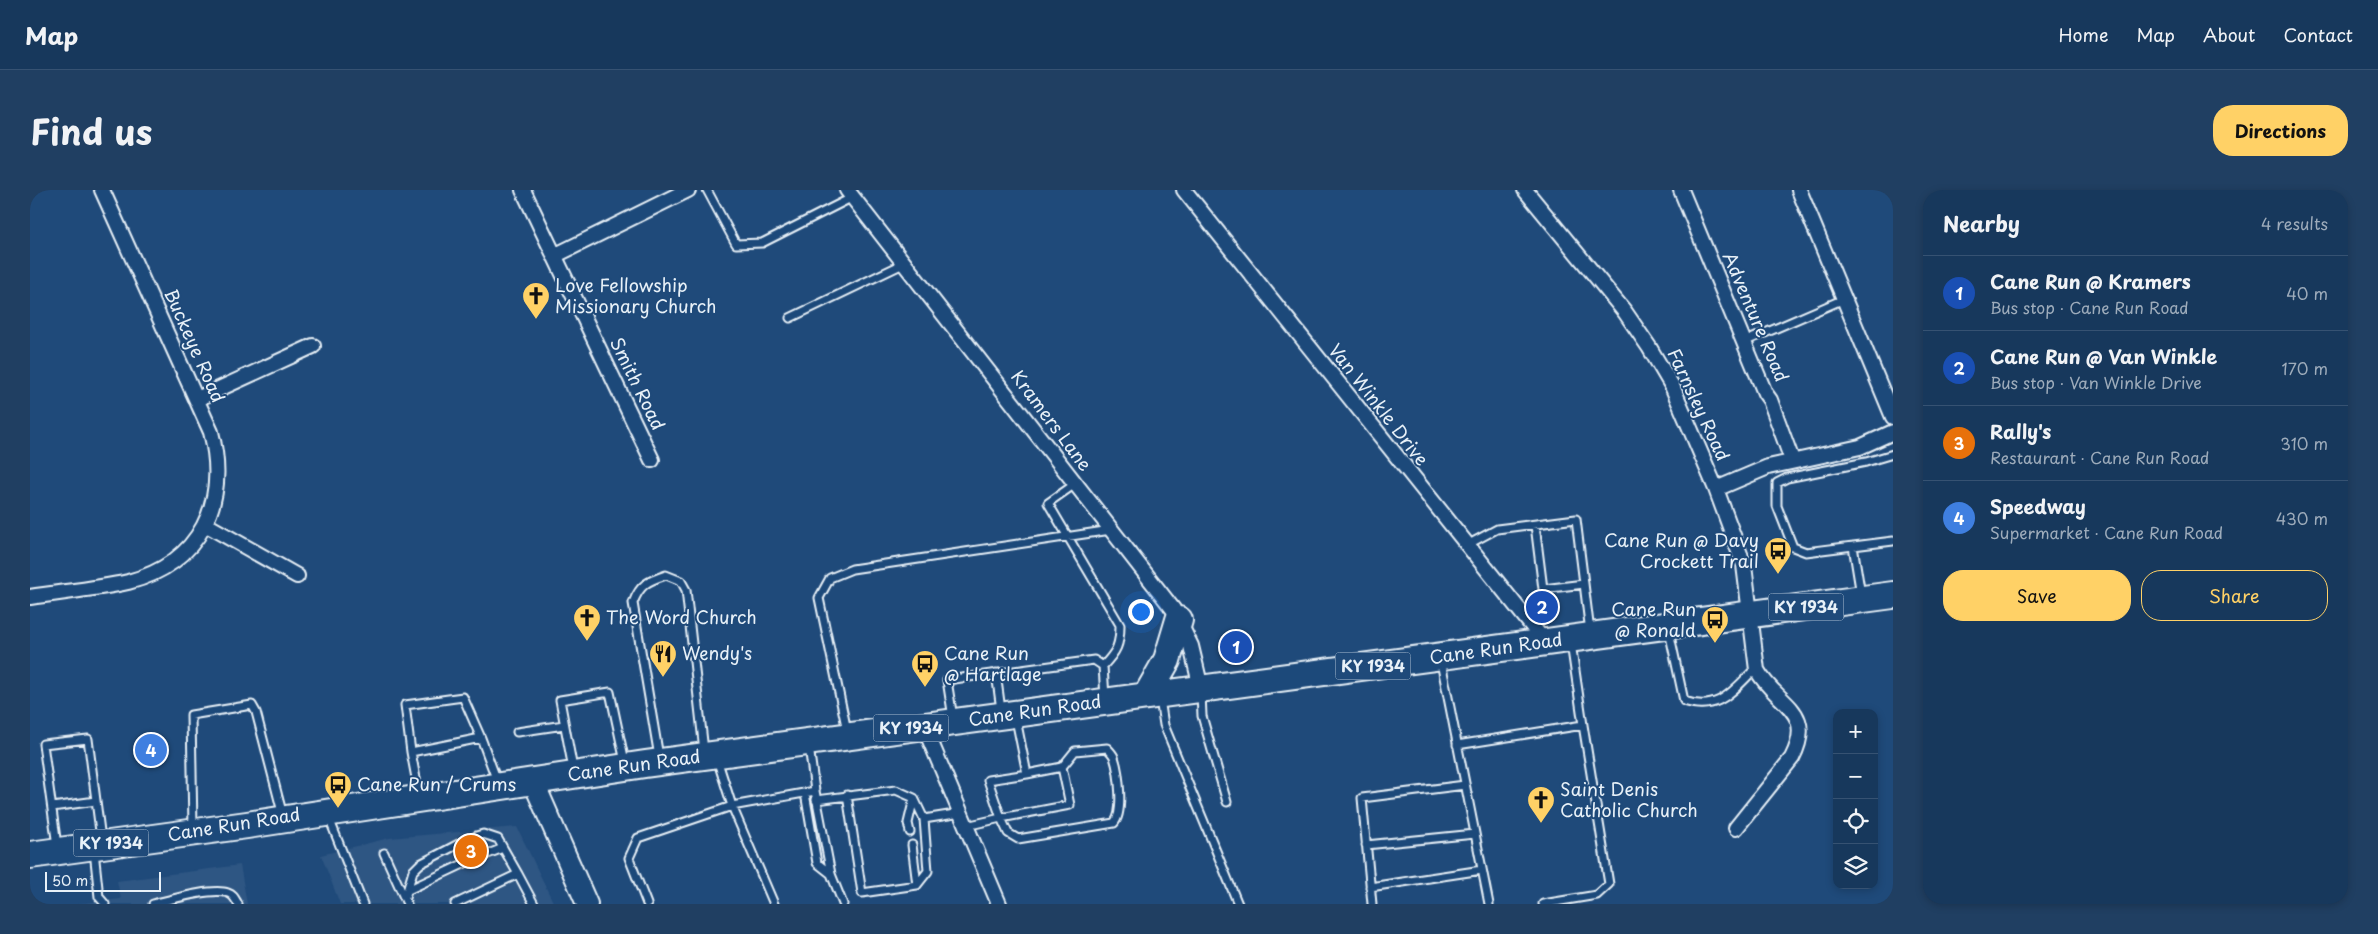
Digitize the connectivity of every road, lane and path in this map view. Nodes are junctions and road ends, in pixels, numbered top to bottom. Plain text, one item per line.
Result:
1 (102, 190) edge
2 (522, 190) edge
3 (688, 190) edge
4 (707, 190) edge
5 (1184, 190) edge
6 (1525, 190) edge
7 (1681, 190) edge
8 (1799, 190) edge
9 (850, 194) edge
10 (554, 256) junction
11 (905, 263) junction
12 (1844, 300) junction
13 (790, 318) dead end
14 (1744, 342) junction
15 (313, 346) dead end
16 (197, 399) junction
17 (1893, 417) edge
18 (1893, 432) edge
19 (1893, 454) edge
20 (652, 460) dead end
21 (1792, 460) junction
22 (1075, 484) junction
23 (1716, 489) junction
24 (205, 524) junction
25 (1535, 525) junction
26 (1111, 530) junction
27 (1065, 536) junction
28 (1893, 542) edge
29 (1467, 545) junction
30 (1853, 546) junction
31 (297, 576) dead end
32 (1584, 584) junction
33 (1893, 595) edge
34 (30, 597) edge
35 (1861, 599) junction
36 (1750, 613) junction
37 (1179, 620) junction
38 (1667, 625) junction
39 (1569, 639) junction
40 (1440, 656) junction
41 (1103, 666) junction
42 (1756, 668) junction
43 (996, 673) junction
44 (1201, 688) junction
45 (1153, 694) junction
46 (1105, 701) junction
47 (1009, 714) junction
48 (954, 722) junction
49 (564, 725) junction
50 (1583, 725) junction
51 (924, 726) junction
52 (517, 732) dead end
53 (849, 736) junction
54 (481, 738) junction
55 (808, 743) junction
56 (1457, 745) junction
57 (411, 752) junction
58 (710, 756) junction
59 (660, 762) junction
60 (626, 767) junction
61 (1062, 767) junction
62 (1027, 774) junction
63 (574, 775) junction
64 (533, 782) junction
65 (1465, 784) junction
66 (498, 786) junction
67 (814, 791) junction
68 (805, 793) junction
69 (847, 795) junction
70 (420, 798) junction
71 (914, 798) junction
72 (816, 800) junction
73 (96, 801) junction
74 (1227, 802) dead end
75 (732, 806) junction
76 (52, 807) junction
77 (326, 811) junction
78 (961, 813) junction
79 (283, 818) junction
80 (1001, 818) junction
81 (924, 819) junction
82 (966, 826) junction
83 (1736, 828) dead end
84 (193, 832) junction
85 (910, 832) dead end
86 (1475, 834) junction
87 (476, 836) dead end
88 (468, 839) dead end
89 (98, 845) junction
90 (912, 845) dead end
91 (1366, 846) junction
92 (503, 848) junction
93 (57, 851) junction
94 (384, 853) dead end
95 (30, 855) edge
96 (1482, 870) junction
97 (518, 874) junction
98 (831, 874) junction
99 (917, 885) junction
100 (1370, 887) junction
101 (408, 890) junction
102 (406, 901) edge
103 (105, 904) edge
104 (153, 904) edge
105 (238, 904) edge
106 (363, 904) edge
107 (455, 904) edge
108 (534, 904) edge
109 (587, 904) edge
110 (647, 904) edge
111 (774, 904) edge
112 (843, 904) edge
113 (999, 904) edge
114 (1238, 904) edge
115 (1372, 904) edge
116 (1489, 904) edge
117 (1543, 904) edge

1 - 16 street, Buckeye Road
2 - 10 street, Smith Road
3 - 10 street
4 - 9 lane
5 - 29 street, Van Winkle Drive
6 - 23 street, Farnsley Road
7 - 14 street, Adventure Road
8 - 12 street
9 - 11 street, Kramers Lane
10 - 20 street, Smith Road
11 - 13 lane
11 - 22 street, Kramers Lane
12 - 14 lane
12 - 17 street
14 - 21 street, Adventure Road
15 - 16 street
16 - 24 street, Buckeye Road
18 - 21 street
19 - 30 lane
21 - 23 street
22 - 26 street, Kramers Lane
22 - 27 lane
23 - 36 street, Farnsley Road
24 - 31 street
24 - 34 street, Buckeye Road
25 - 29 lane
25 - 32 lane
25 - 32 lane
26 - 27 lane
26 - 37 street, Kramers Lane
27 - 41 lane
27 - 53 lane
28 - 30 lane
29 - 39 street, Van Winkle Drive
30 - 35 lane
32 - 39 lane
33 - 35 highway, Cane Run Road / KY 1934
35 - 36 highway, Cane Run Road / KY 1934
36 - 38 highway, Cane Run Road / KY 1934
36 - 42 street, Farnsley Road
37 - 44 street, Kramers Lane
37 - 45 highway
38 - 39 highway, Cane Run Road / KY 1934
38 - 42 lane
39 - 40 highway, Cane Run Road / KY 1934
39 - 50 lane
40 - 44 highway, Cane Run Road / KY 1934
40 - 56 lane
41 - 43 lane
41 - 46 lane
42 - 83 street
43 - 47 lane
43 - 48 lane
44 - 45 highway, Cane Run Road / KY 1934
44 - 74 lane
45 - 46 highway, Cane Run Road / KY 1934
45 - 114 lane
46 - 47 highway, Cane Run Road / KY 1934
47 - 48 highway, Cane Run Road / KY 1934
47 - 62 lane
48 - 51 highway, Cane Run Road / KY 1934
49 - 52 lane
49 - 60 lane
49 - 63 lane
50 - 56 lane
50 - 117 lane
51 - 53 highway, Cane Run Road / KY 1934
51 - 78 street
53 - 55 highway, Cane Run Road / KY 1934
54 - 57 lane
54 - 57 lane
54 - 66 lane
55 - 58 highway, Cane Run Road / KY 1934
55 - 67 lane
56 - 65 lane
57 - 70 lane
58 - 59 highway, Cane Run Road / KY 1934
58 - 59 lane
58 - 75 lane
59 - 60 highway, Cane Run Road / KY 1934
60 - 63 highway, Cane Run Road / KY 1934
61 - 62 lane
61 - 80 lane
61 - 80 lane
62 - 80 lane
63 - 64 highway, Cane Run Road / KY 1934
64 - 66 highway, Cane Run Road / KY 1934
64 - 109 main road
65 - 86 lane
65 - 91 lane
66 - 70 highway, Cane Run Road / KY 1934
67 - 68 lane
67 - 72 lane
68 - 75 lane
68 - 98 lane
69 - 71 lane
69 - 72 lane
69 - 99 lane
70 - 77 highway, Cane Run Road / KY 1934
71 - 81 lane
71 - 85 lane
72 - 98 lane
73 - 76 lane
73 - 76 lane
73 - 89 lane
75 - 110 lane
75 - 111 lane
76 - 93 lane
77 - 79 highway, Cane Run Road / KY 1934
77 - 106 lane
78 - 81 lane
78 - 82 street
79 - 84 highway, Cane Run Road / KY 1934
79 - 84 lane
80 - 82 lane
81 - 99 lane
82 - 113 street
84 - 89 highway, Cane Run Road / KY 1934
86 - 91 lane
86 - 96 lane
87 - 92 lane
88 - 101 lane
89 - 93 highway, Cane Run Road / KY 1934
89 - 103 lane
90 - 99 lane
91 - 100 lane
92 - 97 lane
92 - 101 lane
93 - 95 highway, Cane Run Road / KY 1934
94 - 102 lane
96 - 100 lane
96 - 116 lane
97 - 107 lane
97 - 108 lane
98 - 112 lane
100 - 115 lane
101 - 102 lane
104 - 105 lane

